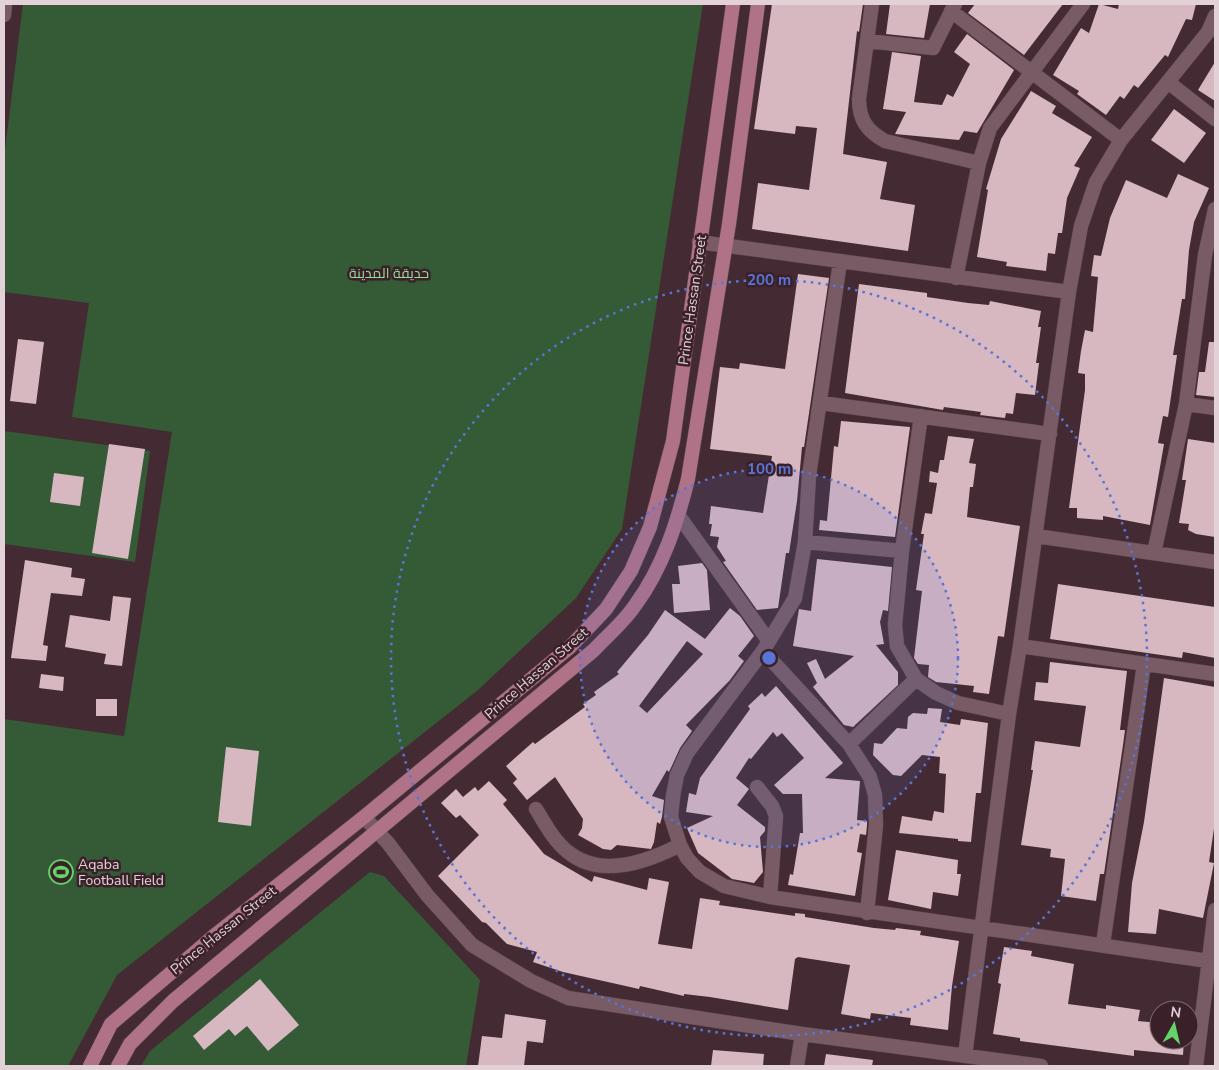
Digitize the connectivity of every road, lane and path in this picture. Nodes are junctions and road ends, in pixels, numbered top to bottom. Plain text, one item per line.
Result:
1 (5, 4) edge
2 (733, 4) edge
3 (758, 4) edge
4 (872, 4) edge
5 (1083, 4) edge
6 (954, 7) edge
7 (4, 15) edge
8 (1215, 16) edge
9 (867, 41) junction
10 (1033, 72) junction
11 (1168, 82) junction
12 (1215, 119) edge
13 (1121, 140) junction
14 (979, 164) junction
15 (1215, 209) edge
16 (699, 242) junction
17 (725, 246) junction
18 (840, 262) junction
19 (956, 278) junction
20 (1068, 292) junction
21 (821, 403) junction
22 (1186, 404) junction
23 (1215, 408) edge
24 (921, 416) junction
25 (1050, 434) junction
26 (679, 516) junction
27 (1036, 536) junction
28 (805, 542) junction
29 (902, 551) junction
30 (1154, 553) junction
31 (1215, 562) edge
32 (765, 646) junction
33 (1020, 646) junction
34 (1144, 664) junction
35 (1215, 674) edge
36 (916, 679) junction
37 (1009, 714) junction
38 (849, 744) junction
39 (758, 787) dead end
40 (536, 809) dead end
41 (364, 817) junction
42 (378, 831) junction
43 (680, 845) junction
44 (770, 897) junction
45 (1215, 910) edge
46 (867, 913) junction
47 (980, 929) junction
48 (1103, 944) junction
49 (1208, 961) junction
50 (802, 1034) junction
51 (965, 1056) junction
52 (90, 1066) edge
53 (118, 1066) edge
54 (798, 1066) edge
55 (1041, 1066) edge
56 (1196, 1066) edge

1 - 7 street
2 - 16 main road, Prince Hassan Street
3 - 17 main road, Prince Hassan Street
4 - 9 street
5 - 10 street
6 - 9 street
6 - 10 street
8 - 11 street
9 - 14 street
10 - 13 street
10 - 14 street
11 - 12 street
11 - 13 street
13 - 20 street
14 - 19 street
15 - 22 street
16 - 17 street
16 - 41 main road, Prince Hassan Street
17 - 18 street
17 - 26 main road, Prince Hassan Street
18 - 19 street
18 - 21 street
19 - 20 street
20 - 25 street
21 - 24 street
21 - 28 street
22 - 23 street
22 - 30 street
24 - 25 street
24 - 29 street
25 - 27 street
26 - 32 street
26 - 42 main road, Prince Hassan Street
27 - 30 street
27 - 33 street
28 - 29 street
28 - 32 street
29 - 36 street
30 - 31 street
32 - 38 street
32 - 43 street
33 - 34 street
33 - 37 street
34 - 35 street
34 - 48 street
36 - 37 street
36 - 38 street
37 - 47 street
38 - 46 street
39 - 44 street
40 - 43 street
41 - 42 street
41 - 52 main road, Prince Hassan Street
42 - 50 street
42 - 53 main road, Prince Hassan Street
43 - 44 street
44 - 46 street
45 - 49 street
46 - 47 street
47 - 48 street
47 - 51 street
48 - 49 street
49 - 56 street
50 - 51 street
50 - 54 street
51 - 55 street

